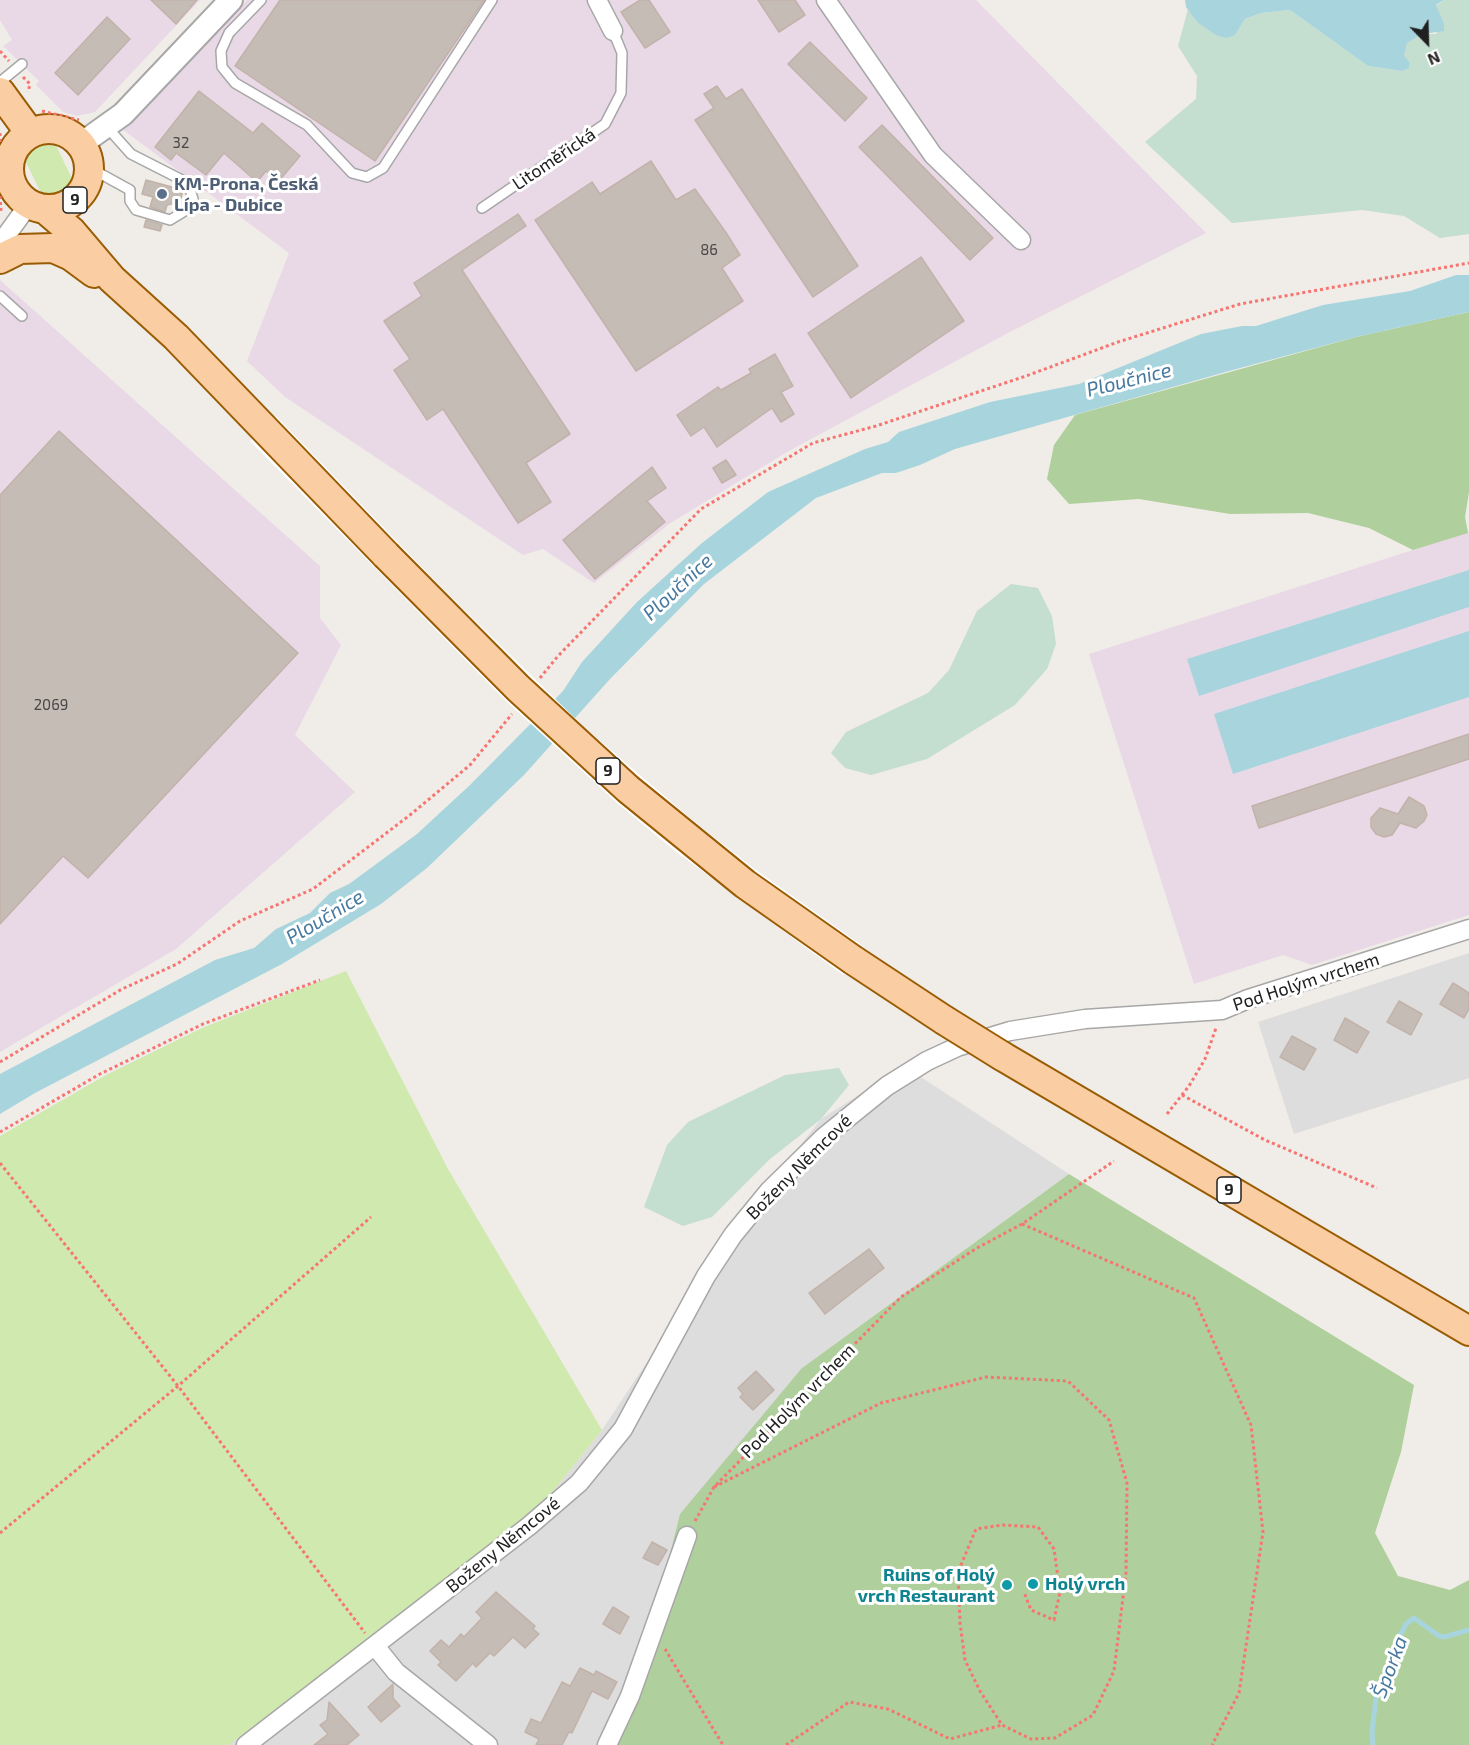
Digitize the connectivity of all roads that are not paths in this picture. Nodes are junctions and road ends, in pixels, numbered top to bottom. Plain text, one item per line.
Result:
1 (231, 0) edge
2 (261, 0) edge
3 (492, 0) edge
4 (597, 0) edge
5 (826, 0) edge
6 (613, 31) joint
7 (19, 67) road end
8 (0, 82) edge
9 (0, 92) edge
10 (35, 121) junction
11 (89, 150) junction
12 (37, 207) junction
13 (482, 208) dead end
14 (1021, 240) dead end
15 (0, 244) edge
16 (0, 259) edge
17 (0, 296) edge
18 (22, 316) dead end
19 (176, 337) junction
20 (1469, 929) edge
21 (1222, 1010) joint
22 (1462, 1327) edge
23 (687, 1536) road end
24 (375, 1646) junction
25 (246, 1745) edge
26 (488, 1745) edge
27 (608, 1745) edge

1 - 11 street
2 - 3 lane
4 - 6 street, Litoměřická
5 - 14 street
6 - 13 lane, Litoměřická
7 - 8 lane
9 - 10 main road
10 - 11 main road
10 - 12 main road, 9
11 - 11 lane
11 - 12 main road, 9
11 - 19 main road, 9
12 - 15 street
12 - 19 main road, 9
16 - 19 main road
17 - 18 lane
19 - 22 main road, 9, bridge
20 - 21 street, Pod Holým vrchem
21 - 24 street, Boženy Němcové
23 - 27 street
24 - 25 street, Boženy Němcové
24 - 26 street

